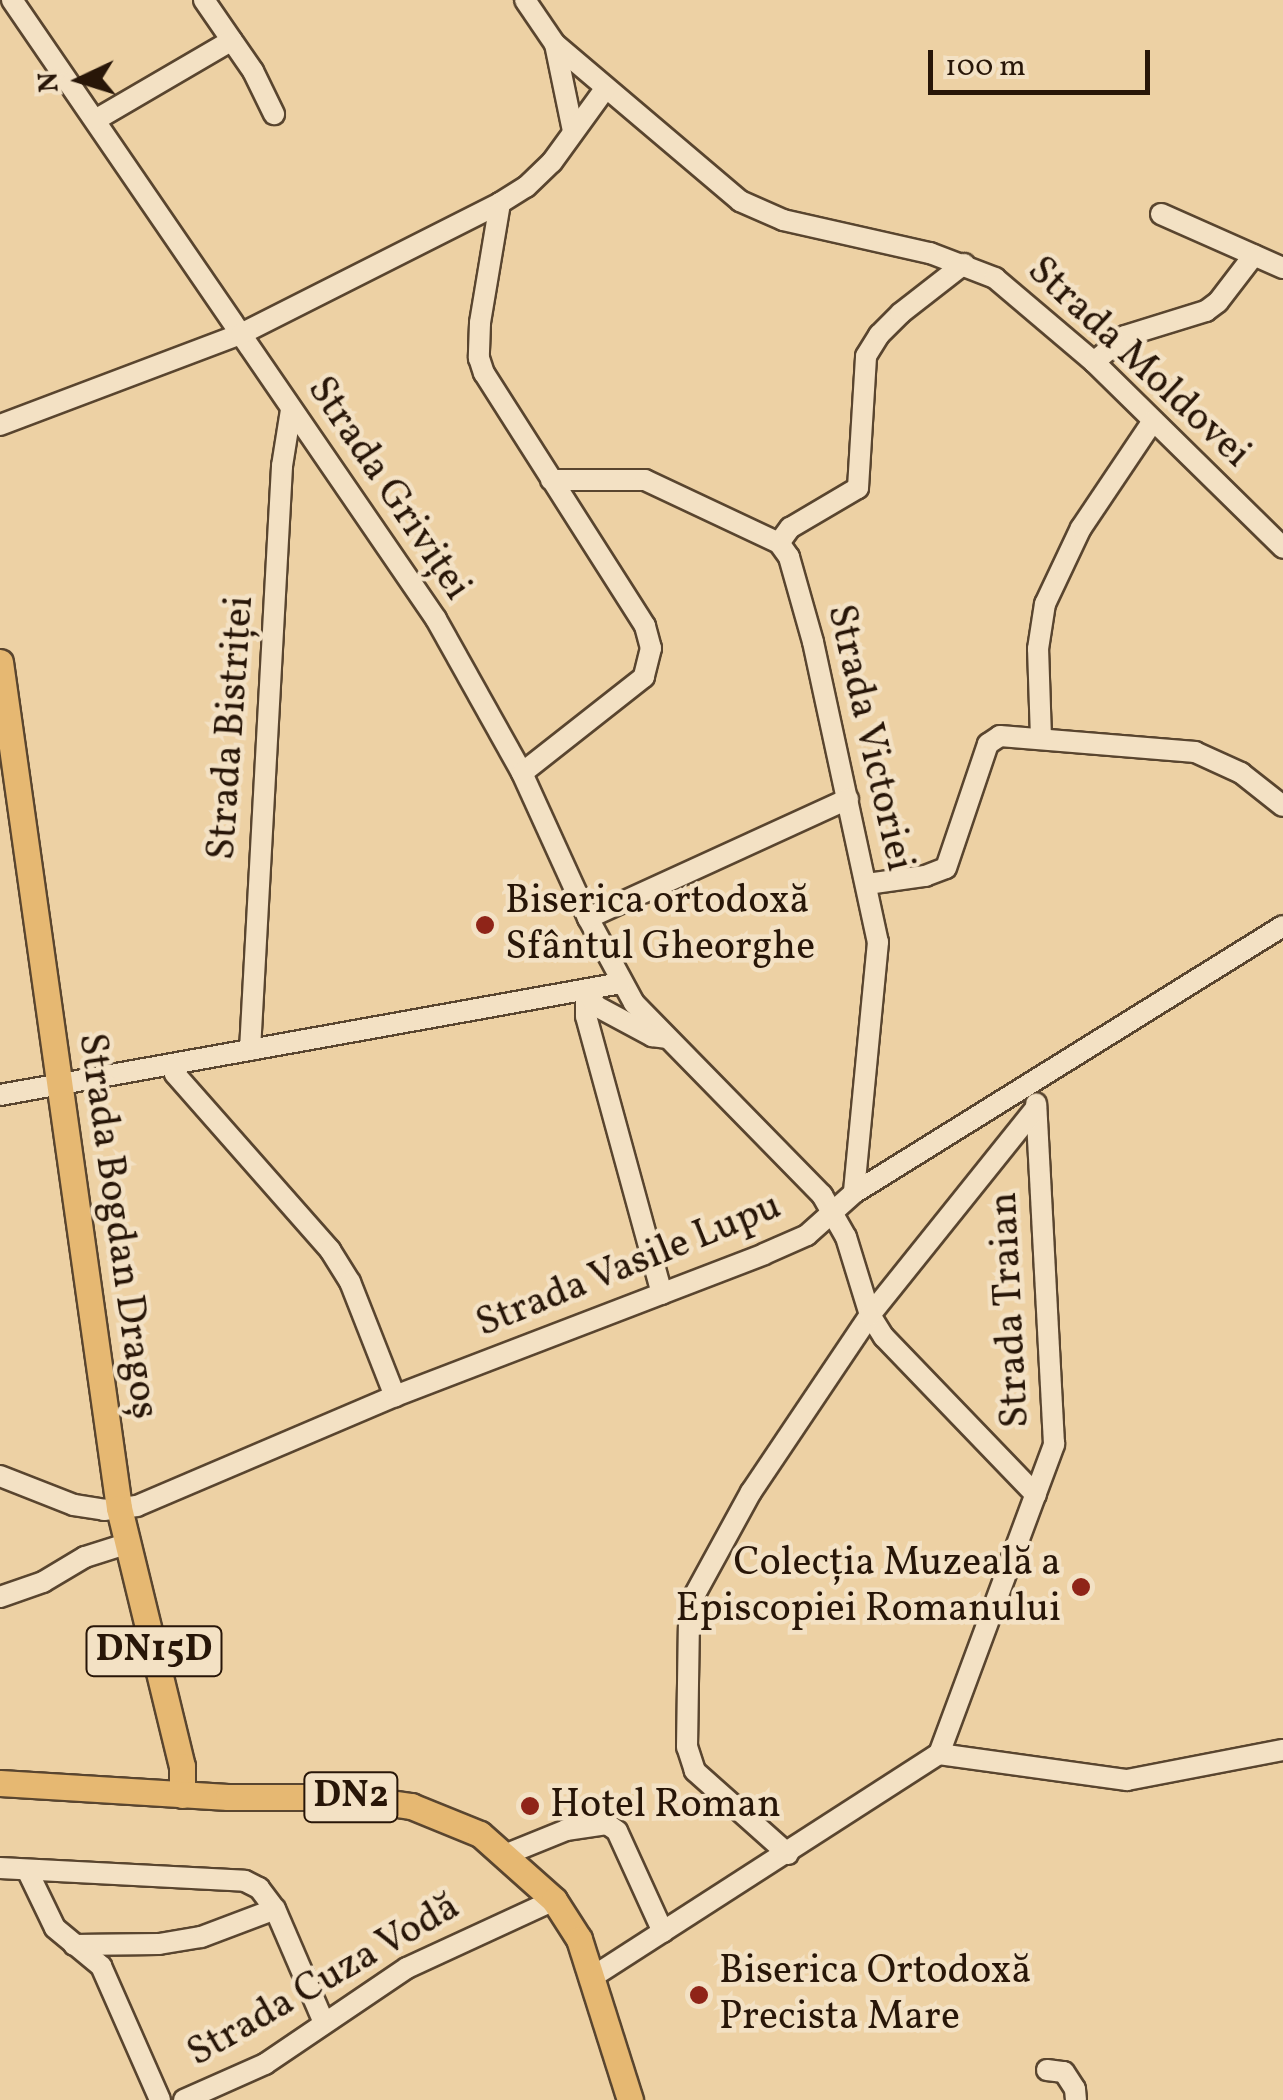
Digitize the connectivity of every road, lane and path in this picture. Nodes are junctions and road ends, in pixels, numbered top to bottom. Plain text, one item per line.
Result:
1 (12, 0) edge
2 (204, 0) edge
3 (525, 0) edge
4 (232, 40) junction
5 (555, 44) junction
6 (605, 89) junction
7 (274, 114) dead end
8 (98, 119) junction
9 (574, 131) junction
10 (500, 202) junction
11 (1161, 214) dead end
12 (1254, 256) junction
13 (964, 264) junction
14 (1283, 268) edge
15 (241, 334) junction
16 (1094, 362) junction
17 (291, 410) junction
18 (1153, 421) junction
19 (0, 426) edge
20 (552, 480) junction
21 (779, 542) junction
22 (1283, 548) edge
23 (1, 674) edge
24 (1041, 738) junction
25 (522, 773) junction
26 (8, 789) edge
27 (848, 799) junction
28 (1283, 806) edge
29 (867, 884) junction
30 (588, 918) junction
31 (1283, 926) edge
32 (621, 983) junction
33 (586, 990) junction
34 (668, 1038) junction
35 (250, 1050) junction
36 (174, 1064) junction
37 (1035, 1082) junction
38 (60, 1083) junction
39 (0, 1095) edge
40 (1036, 1108) junction
41 (854, 1194) junction
42 (834, 1213) junction
43 (662, 1294) junction
44 (870, 1316) junction
45 (394, 1396) junction
46 (0, 1476) edge
47 (1036, 1495) junction
48 (119, 1508) junction
49 (126, 1544) junction
50 (0, 1596) edge
51 (1283, 1750) edge
52 (939, 1754) junction
53 (0, 1782) edge
54 (182, 1795) junction
55 (506, 1854) junction
56 (788, 1854) junction
57 (0, 1868) edge
58 (27, 1870) junction
59 (554, 1900) junction
60 (275, 1910) junction
61 (663, 1932) junction
62 (74, 1945) junction
63 (594, 1976) junction
64 (324, 2023) junction
65 (1047, 2070) dead end
66 (160, 2100) edge
67 (184, 2100) edge
68 (630, 2100) edge
69 (1076, 2100) edge

1 - 8 street, Strada Griviței
2 - 4 street
3 - 5 street
4 - 7 street
4 - 8 street
5 - 6 street, Strada Moldovei
5 - 9 street
6 - 9 street
6 - 13 street, Strada Moldovei
8 - 15 street, Strada Griviței
9 - 10 street
10 - 15 street
10 - 20 street
11 - 12 street
12 - 14 street
12 - 16 street
13 - 16 street, Strada Moldovei
13 - 21 street
15 - 17 street, Strada Griviței
15 - 19 street
16 - 18 street, Strada Moldovei
17 - 25 street, Strada Griviței
17 - 35 street, Strada Bistriței
18 - 22 street, Strada Moldovei
18 - 24 street
20 - 21 street
20 - 25 street
21 - 27 street, Strada Victoriei
23 - 26 main road, Strada Bogdan Dragoș / DN15D
24 - 28 street
24 - 29 street
25 - 30 street, Strada Griviței
26 - 38 main road, Strada Bogdan Dragoș / DN15D
27 - 29 street, Strada Victoriei
27 - 30 street
29 - 41 street, Strada Victoriei
30 - 32 street, Strada Griviței
31 - 37 street, Strada Vasile Lupu
32 - 33 street
32 - 34 street, Strada Griviței
33 - 34 street, Strada Griviței
33 - 35 street
33 - 43 street
34 - 42 street, Strada Griviței
35 - 36 street
36 - 38 street
36 - 45 street
37 - 40 street, Strada Traian
37 - 41 street, Strada Vasile Lupu
38 - 39 street
38 - 48 main road, Strada Bogdan Dragoș / DN15D
40 - 44 street
40 - 47 street, Strada Traian
41 - 42 street, Strada Vasile Lupu
42 - 43 street, Strada Vasile Lupu
42 - 44 street, Strada Griviței
43 - 45 street, Strada Vasile Lupu
44 - 47 street, Strada Griviței
44 - 56 street
45 - 48 street, Strada Vasile Lupu
46 - 48 street
47 - 52 street, Strada Traian
48 - 49 main road, Strada Bogdan Dragoș / DN15D
49 - 50 street
49 - 54 main road, Strada Bogdan Dragoș / DN15D
51 - 52 street
52 - 56 street
53 - 54 main road, DN2
54 - 55 main road, DN2
55 - 59 main road, DN2
55 - 61 street
56 - 61 street
57 - 58 street
58 - 60 street
58 - 62 street
59 - 63 main road, DN2
59 - 64 street, Strada Cuza Vodă
60 - 62 street
60 - 64 street
61 - 63 street
62 - 66 street
63 - 68 main road, DN2
64 - 67 street, Strada Cuza Vodă
65 - 69 street

